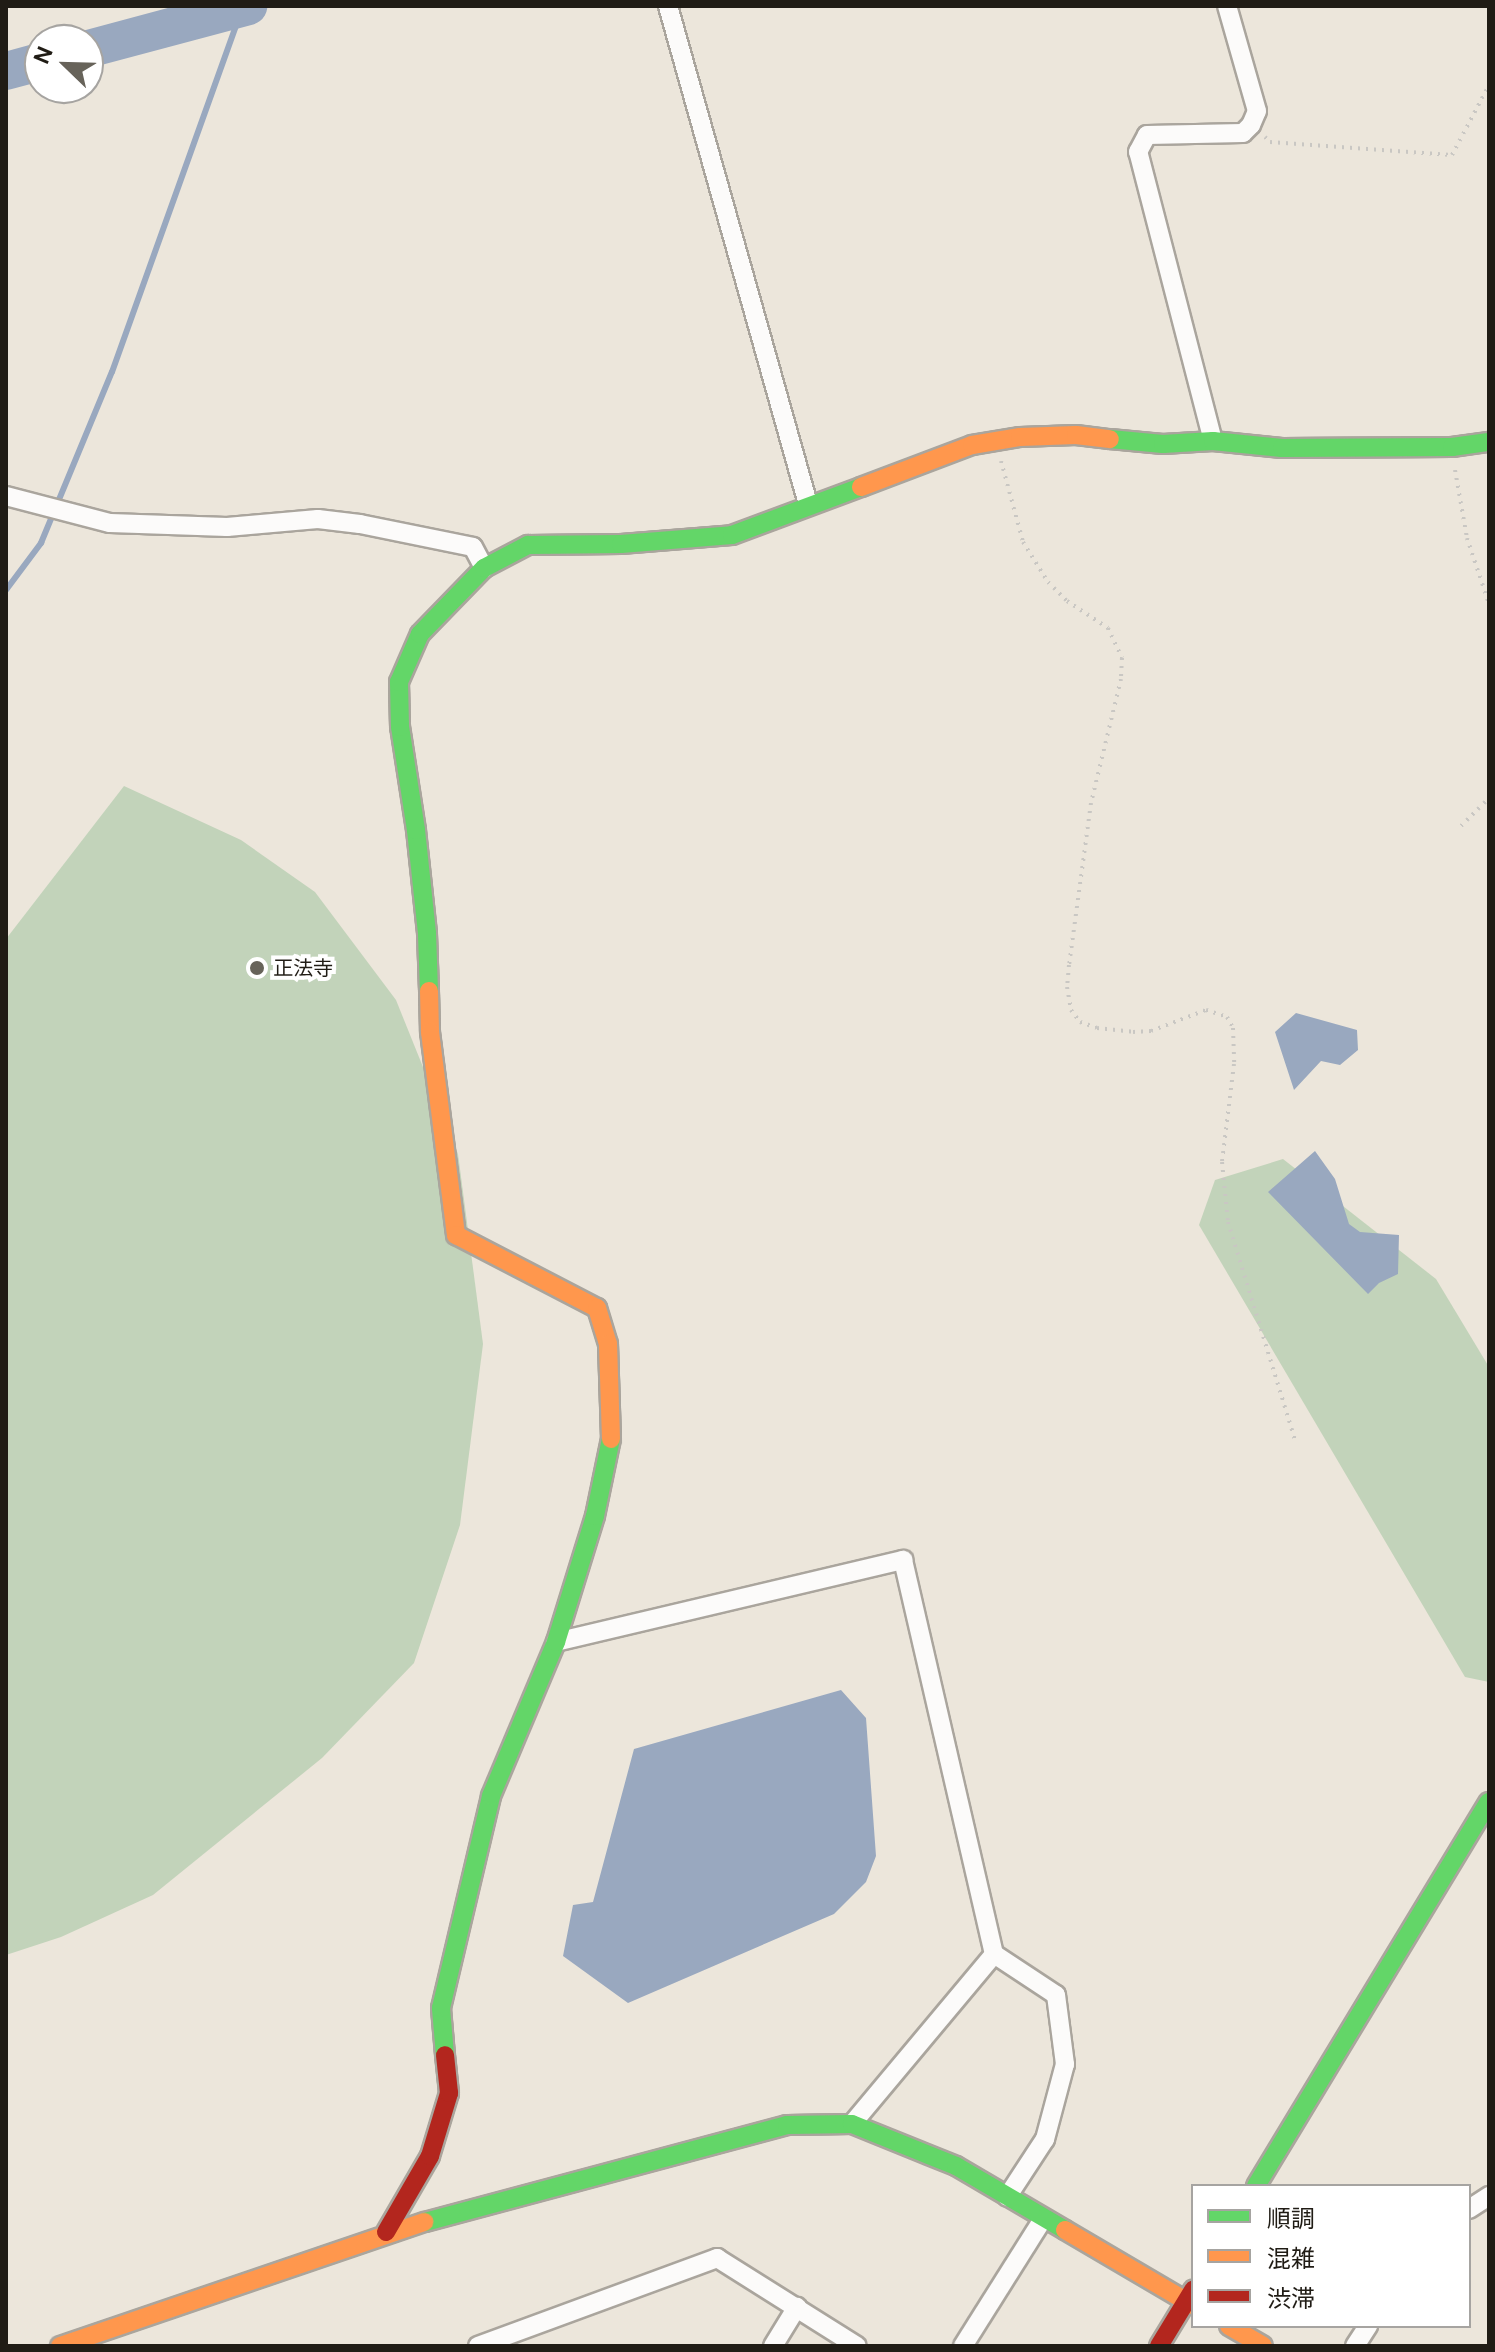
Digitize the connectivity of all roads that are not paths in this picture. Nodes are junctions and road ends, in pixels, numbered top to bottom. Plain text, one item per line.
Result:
1 (668, 6) edge
2 (1227, 6) edge
3 (1213, 441) junction
4 (1489, 442) edge
5 (6, 496) edge
6 (808, 504) junction
7 (484, 568) junction
8 (556, 1642) junction
9 (1489, 1802) edge
10 (994, 1954) junction
11 (852, 2124) junction
12 (1257, 2184) edge
13 (1489, 2196) edge
14 (1007, 2197) junction
15 (1471, 2208) edge
16 (1043, 2219) junction
17 (386, 2232) junction
18 (1191, 2299) edge
19 (797, 2307) junction
20 (1232, 2328) edge
21 (1367, 2328) edge
22 (60, 2346) edge
23 (478, 2346) edge
24 (773, 2346) edge
25 (857, 2346) edge
26 (963, 2346) edge
27 (1159, 2346) edge
28 (1263, 2346) edge
29 (1355, 2346) edge

1 - 6 street
2 - 3 street
3 - 4 street
3 - 6 street
5 - 7 street
6 - 7 street
7 - 8 street
8 - 10 street
8 - 17 street
9 - 12 street
10 - 11 street
10 - 14 street
11 - 14 street
11 - 17 street
13 - 15 street
14 - 16 street
16 - 18 street
16 - 26 street
17 - 22 street
18 - 27 street
19 - 23 street
19 - 24 street
19 - 25 street
20 - 28 street
21 - 29 street

